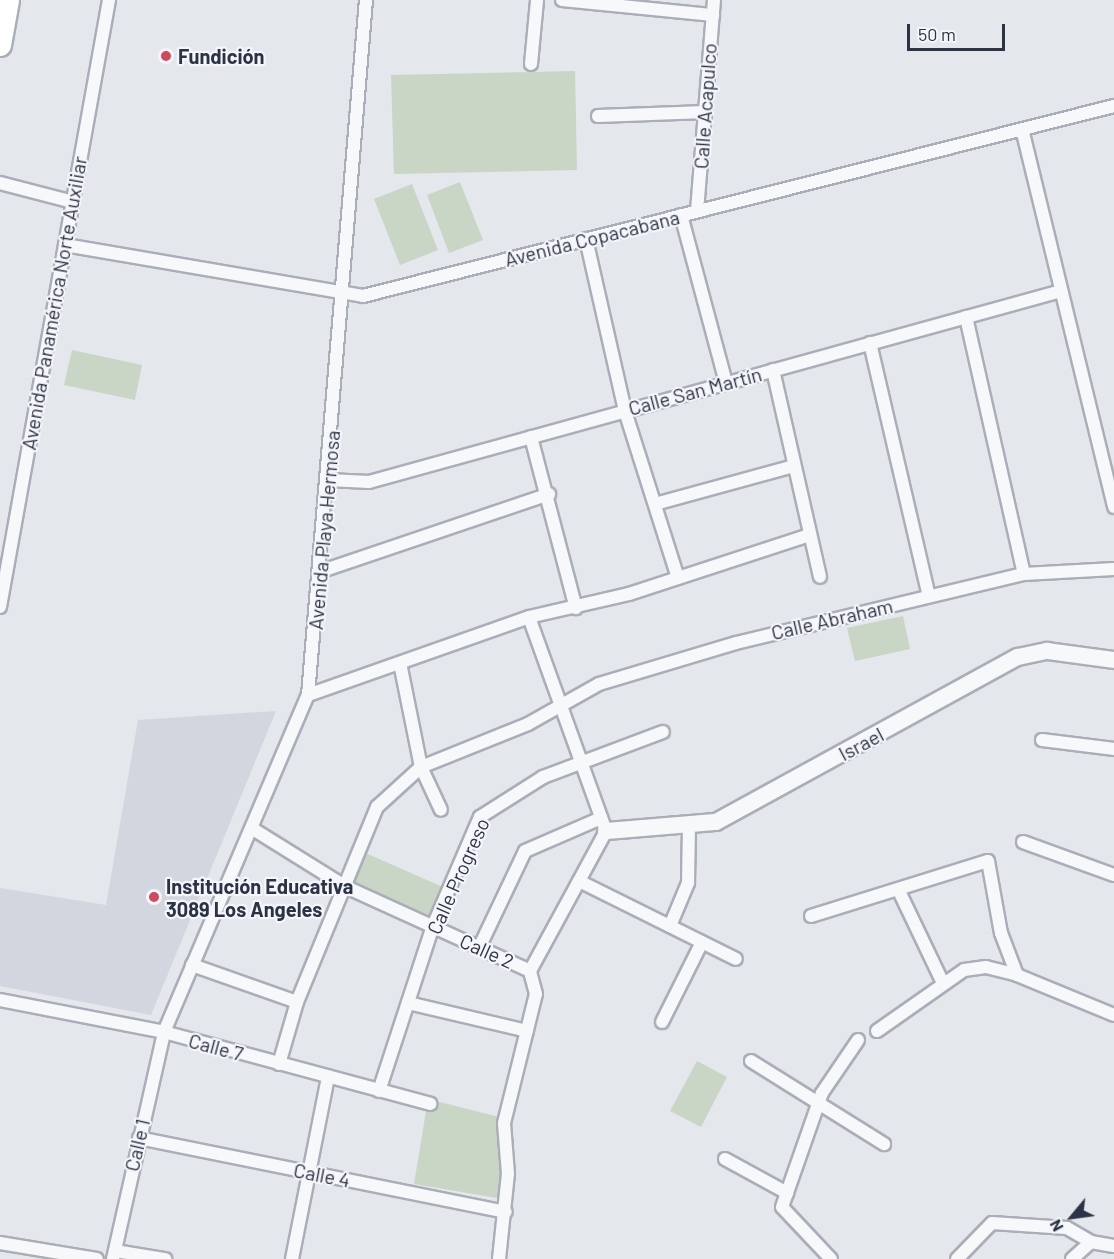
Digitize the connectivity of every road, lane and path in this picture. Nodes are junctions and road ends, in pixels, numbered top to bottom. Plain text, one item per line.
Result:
1 (8, 0) edge
2 (109, 0) edge
3 (366, 0) edge
4 (537, 0) edge
5 (562, 0) edge
6 (714, 0) edge
7 (712, 15) junction
8 (0, 45) edge
9 (531, 64) dead end
10 (1114, 106) edge
11 (705, 112) junction
12 (598, 116) dead end
13 (1023, 132) junction
14 (0, 183) edge
15 (73, 202) junction
16 (697, 211) junction
17 (681, 215) junction
18 (586, 239) junction
19 (65, 245) junction
20 (1061, 291) junction
21 (344, 296) junction
22 (966, 317) junction
23 (870, 343) junction
24 (772, 370) junction
25 (726, 383) junction
26 (624, 411) junction
27 (531, 437) junction
28 (794, 466) junction
29 (328, 480) junction
30 (549, 494) junction
31 (655, 504) junction
32 (1114, 507) edge
33 (810, 534) junction
34 (1114, 569) edge
35 (319, 572) junction
36 (1024, 574) junction
37 (820, 577) dead end
38 (678, 578) junction
39 (929, 596) junction
40 (0, 607) edge
41 (576, 608) junction
42 (529, 617) junction
43 (1114, 660) edge
44 (400, 663) junction
45 (308, 695) junction
46 (561, 707) junction
47 (663, 732) dead end
48 (1042, 740) dead end
49 (1114, 749) edge
50 (580, 763) junction
51 (421, 768) junction
52 (441, 810) dead end
53 (603, 824) junction
54 (689, 824) junction
55 (253, 829) junction
56 (1023, 843) dead end
57 (1114, 875) edge
58 (579, 881) junction
59 (346, 887) junction
60 (899, 891) junction
61 (811, 916) dead end
62 (433, 926) junction
63 (670, 926) junction
64 (702, 942) junction
65 (479, 948) junction
66 (736, 959) dead end
67 (192, 965) junction
68 (530, 971) junction
69 (1017, 975) junction
70 (942, 981) junction
71 (0, 1000) edge
72 (297, 1002) junction
73 (408, 1003) junction
74 (1114, 1015) edge
75 (662, 1022) dead end
76 (527, 1031) junction
77 (876, 1031) dead end
78 (164, 1032) junction
79 (858, 1040) dead end
80 (750, 1061) dead end
81 (279, 1064) junction
82 (328, 1077) junction
83 (379, 1091) junction
84 (430, 1104) dead end
85 (820, 1104) junction
86 (139, 1138) junction
87 (884, 1144) dead end
88 (725, 1159) dead end
89 (307, 1172) junction
90 (787, 1193) junction
91 (506, 1212) junction
92 (1091, 1242) junction
93 (0, 1243) edge
94 (1114, 1246) edge
95 (31, 1254) edge
96 (114, 1255) edge
97 (97, 1259) edge
98 (165, 1259) edge
99 (292, 1259) edge
100 (499, 1259) edge
101 (831, 1259) edge
102 (957, 1259) edge
103 (1072, 1259) edge

1 - 8 highway
2 - 15 street, Avenida Panamérica Norte Auxiliar
3 - 21 street, Avenida Playa Hermosa
4 - 9 street
5 - 7 street
6 - 7 street, Calle Acapulco
7 - 11 street, Calle Acapulco
10 - 13 street, Avenida Copacabana
11 - 12 street
11 - 16 street, Calle Acapulco
13 - 16 street, Avenida Copacabana
13 - 20 street
14 - 15 street
15 - 19 street, Avenida Panamérica Norte Auxiliar
16 - 17 street, Avenida Copacabana
17 - 18 street, Avenida Copacabana
17 - 25 street
18 - 21 street, Avenida Copacabana
18 - 26 street
19 - 21 street, Avenida Copacabana
19 - 40 street, Avenida Panamérica Norte Auxiliar
20 - 22 street, Calle San Martín
20 - 32 street
21 - 29 street, Avenida Playa Hermosa
22 - 23 street, Calle San Martín
22 - 36 street
23 - 24 street, Calle San Martín
23 - 39 street
24 - 25 street, Calle San Martín
24 - 28 street
25 - 26 street, Calle San Martín
26 - 27 street, Calle San Martín
26 - 31 street
27 - 29 street, Calle San Martín
27 - 30 street
28 - 31 street
28 - 33 street
29 - 35 street, Avenida Playa Hermosa
30 - 35 street
30 - 41 street
31 - 38 street
33 - 37 street
33 - 38 street
34 - 36 street, Calle Abraham
35 - 45 street, Avenida Playa Hermosa
36 - 39 street, Calle Abraham
38 - 41 street
39 - 46 street, Calle Abraham
41 - 42 street
42 - 44 street
42 - 46 street
43 - 54 street, Israel
44 - 45 street
44 - 51 street
45 - 55 street, Avenida Playa Hermosa
46 - 50 street
46 - 51 street, Calle Abraham
47 - 50 street, Calle Progreso
48 - 49 street
50 - 53 street
50 - 62 street, Calle Progreso
51 - 52 street
51 - 59 street, Calle Abraham
53 - 54 street, Israel
53 - 58 street
53 - 65 street
54 - 63 street
55 - 59 street, Calle 2
55 - 67 street, Avenida Playa Hermosa
56 - 57 street
58 - 63 street
58 - 68 street
59 - 62 street, Calle 2
59 - 72 street, Calle Abraham
60 - 61 street
60 - 69 street
60 - 70 street
62 - 65 street, Calle 2
62 - 73 street, Calle Progreso
63 - 64 street
64 - 66 street
64 - 75 street
65 - 68 street, Calle 2
67 - 72 street
67 - 78 street, Avenida Playa Hermosa
68 - 76 street
69 - 70 street
69 - 74 street
70 - 77 street
71 - 78 street, Calle 7
72 - 81 street, Calle Abraham
73 - 76 street
73 - 83 street, Calle Progreso
76 - 91 street
78 - 81 street, Calle 7
78 - 86 street, Calle 1
79 - 85 street
80 - 85 street
81 - 82 street, Calle 7
82 - 83 street, Calle 7
82 - 89 street
83 - 84 street, Calle 7
85 - 87 street
85 - 90 street
86 - 89 street, Calle 4
86 - 96 street, Calle 1
88 - 90 street
89 - 91 street, Calle 4
89 - 99 street
90 - 101 street
91 - 100 street
92 - 94 street
92 - 102 street
92 - 103 street
93 - 95 street
95 - 97 street
96 - 98 street

